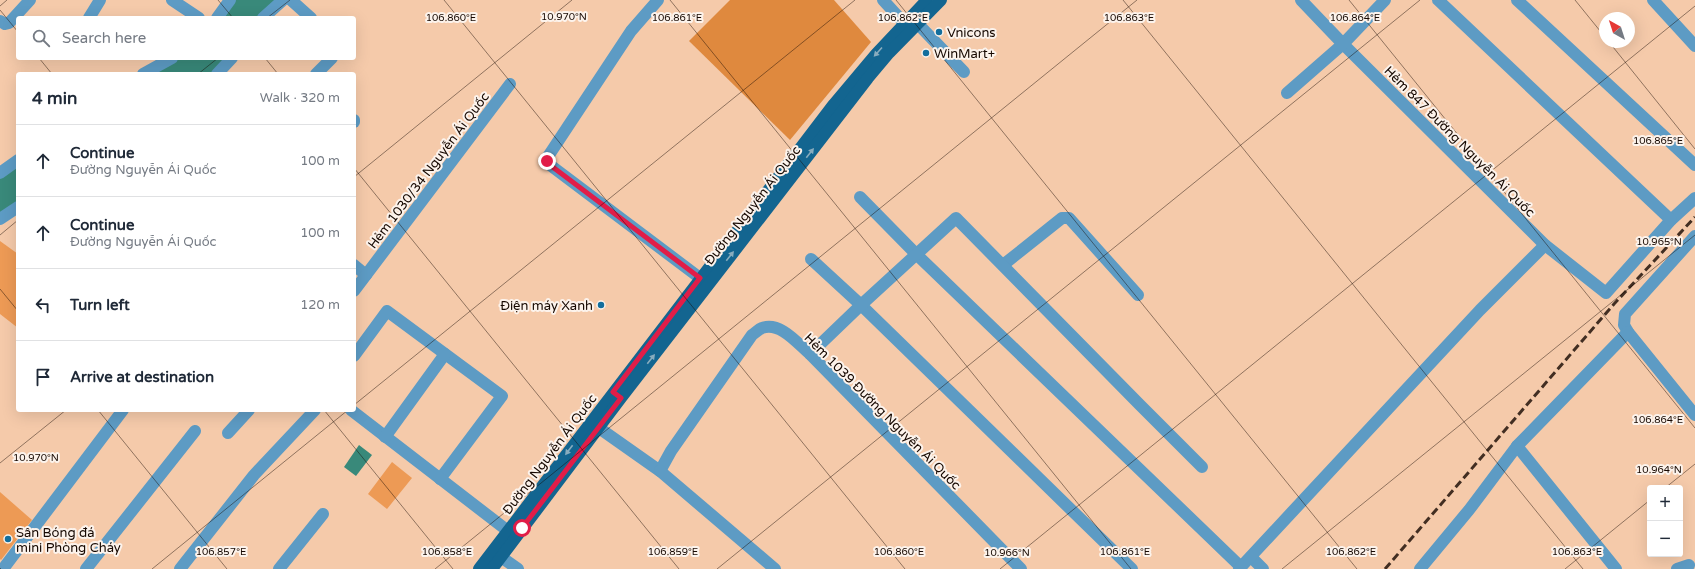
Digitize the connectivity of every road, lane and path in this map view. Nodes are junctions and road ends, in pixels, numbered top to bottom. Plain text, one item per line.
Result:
1 (30, 0) edge
2 (100, 0) edge
3 (172, 0) edge
4 (230, 0) edge
5 (283, 0) edge
6 (291, 0) edge
7 (658, 0) edge
8 (883, 0) edge
9 (927, 0) edge
10 (941, 0) edge
11 (1302, 0) edge
12 (1385, 0) edge
13 (1438, 0) edge
14 (1518, 0) edge
15 (1653, 0) edge
16 (89, 16) edge
17 (196, 16) edge
18 (218, 16) edge
19 (265, 16) edge
20 (308, 16) edge
21 (0, 21) edge
22 (911, 23) junction
23 (1343, 44) junction
24 (1695, 46) edge
25 (168, 60) edge
26 (230, 60) edge
27 (330, 60) edge
28 (147, 72) edge
29 (219, 72) edge
30 (318, 72) edge
31 (964, 72) dead end
32 (510, 84) dead end
33 (1287, 93) dead end
34 (16, 161) edge
35 (1695, 165) edge
36 (0, 173) edge
37 (860, 197) dead end
38 (1695, 198) edge
39 (16, 208) edge
40 (0, 219) edge
41 (1671, 220) junction
42 (1695, 236) edge
43 (1546, 245) junction
44 (916, 254) junction
45 (811, 259) dead end
46 (1003, 265) junction
47 (356, 267) edge
48 (366, 275) junction
49 (700, 278) junction
50 (356, 288) edge
51 (1138, 295) dead end
52 (861, 305) junction
53 (1628, 332) junction
54 (356, 353) edge
55 (445, 354) junction
56 (810, 354) junction
57 (617, 395) junction
58 (121, 412) edge
59 (247, 412) edge
60 (313, 412) edge
61 (354, 412) edge
62 (1695, 415) edge
63 (599, 428) junction
64 (194, 430) dead end
65 (228, 433) dead end
66 (385, 436) junction
67 (1517, 446) junction
68 (1202, 467) dead end
69 (660, 471) junction
70 (440, 479) junction
71 (323, 514) dead end
72 (512, 534) junction
73 (497, 554) junction
74 (1251, 557) junction
75 (1689, 565) dead end
76 (185, 568) edge
77 (1240, 568) edge
78 (3, 569) edge
79 (86, 569) edge
80 (279, 569) edge
81 (479, 569) edge
82 (492, 569) edge
83 (518, 569) edge
84 (775, 569) edge
85 (1020, 569) edge
86 (1132, 569) edge
87 (1263, 569) edge
88 (1420, 569) edge
89 (1616, 569) edge
90 (1677, 569) edge

1 - 21 street
2 - 16 street
3 - 17 street
4 - 18 street
5 - 19 street
6 - 20 street
7 - 49 street
8 - 22 street
9 - 22 main road, Đường Nguyễn Ái Quốc
10 - 22 main road, Đường Nguyễn Ái Quốc
11 - 23 street, Hẻm 847 Đường Nguyễn Ái Quốc
12 - 23 street
13 - 41 street
14 - 35 street
15 - 24 street
22 - 31 street
22 -> 49 main road, Đường Nguyễn Ái Quốc
57 -> 22 main road, Đường Nguyễn Ái Quốc
23 - 33 street
23 - 43 street, Hẻm 847 Đường Nguyễn Ái Quốc
25 - 28 street
26 - 29 street
27 - 30 street
32 - 48 street, Hẻm 1030/34 Nguyễn Ái Quốc
34 - 36 street
37 - 44 street
38 - 41 street
39 - 40 street
41 - 43 street, Hẻm 847 Đường Nguyễn Ái Quốc
42 - 53 street
43 - 74 street
44 - 46 street
44 - 52 street
44 - 77 street
45 - 52 street
46 - 51 street
46 - 68 street
47 - 48 street
48 - 50 street, Hẻm 1030/34 Nguyễn Ái Quốc
49 - 57 main road, Đường Nguyễn Ái Quốc
52 - 56 street
52 - 86 street
53 - 62 street
53 - 67 street
54 - 55 street
55 - 66 street
55 - 70 street
56 - 69 street, Hẻm 1039 Đường Nguyễn Ái Quốc
56 - 85 street, Hẻm 1039 Đường Nguyễn Ái Quốc
57 - 63 main road, Đường Nguyễn Ái Quốc
57 -> 72 main road, Đường Nguyễn Ái Quốc
58 - 78 street
59 - 65 street
60 - 76 street
61 - 66 street
63 - 69 street
63 - 72 main road, Đường Nguyễn Ái Quốc
64 - 79 street
66 - 70 street
67 - 88 street
67 - 89 street
69 - 84 street
70 - 72 street
71 - 80 street
72 - 73 main road, Đường Nguyễn Ái Quốc
73 - 81 main road, Đường Nguyễn Ái Quốc
73 - 82 main road, Đường Nguyễn Ái Quốc
73 - 83 street
74 - 77 street
74 - 87 street
75 - 90 street

